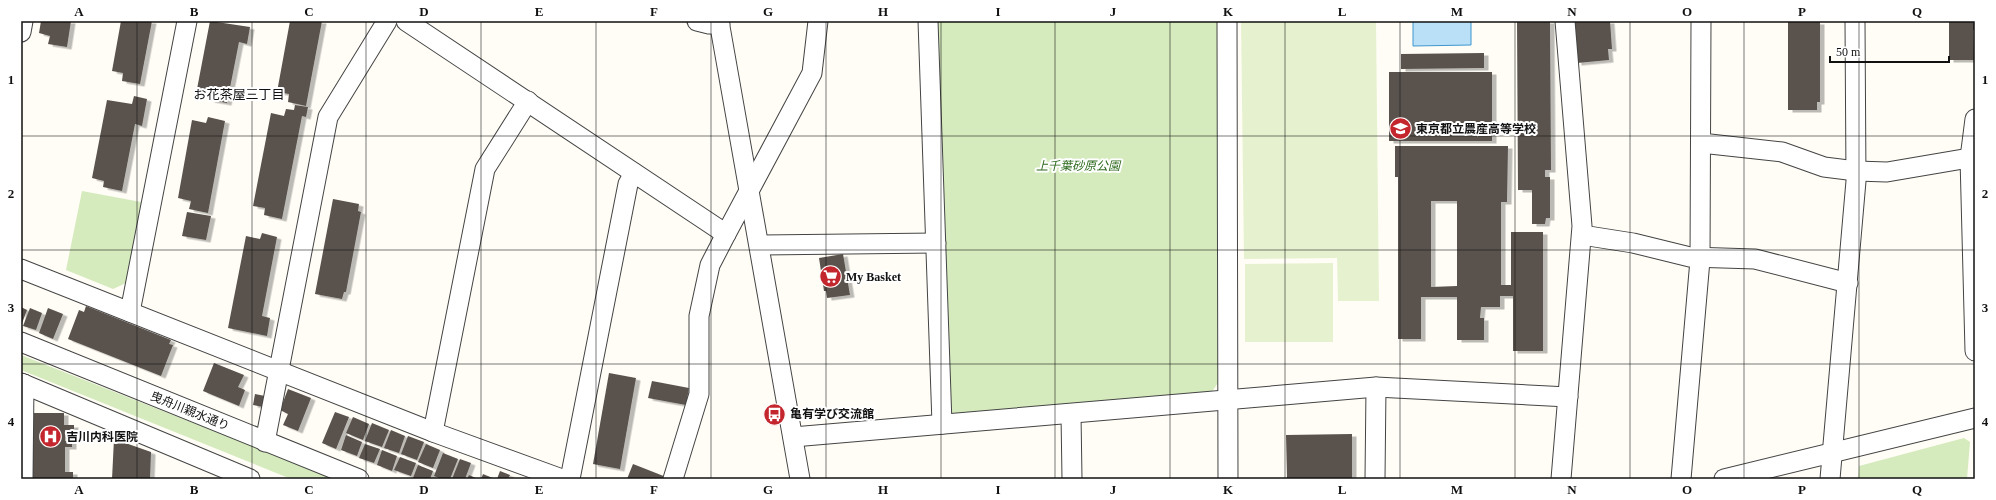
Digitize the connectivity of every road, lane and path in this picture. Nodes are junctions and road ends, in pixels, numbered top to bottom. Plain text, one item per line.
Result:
1 (23, 21) edge
2 (187, 21) edge
3 (387, 21) edge
4 (406, 21) edge
5 (697, 21) edge
6 (818, 21) edge
7 (928, 21) edge
8 (1227, 21) edge
9 (1565, 21) edge
10 (1701, 21) edge
11 (1855, 21) edge
12 (720, 23) edge
13 (21, 32) edge
14 (528, 101) junction
15 (1975, 118) edge
16 (1701, 143) junction
17 (1972, 158) edge
18 (1856, 171) junction
19 (634, 173) junction
20 (749, 190) junction
21 (726, 234) junction
22 (1582, 236) junction
23 (936, 243) junction
24 (760, 245) junction
25 (1700, 257) junction
26 (21, 268) edge
27 (1848, 283) junction
28 (130, 312) junction
29 (21, 342) edge
30 (1975, 351) edge
31 (279, 372) junction
32 (22, 383) edge
33 (1376, 387) junction
34 (1568, 397) junction
35 (1228, 400) junction
36 (1071, 414) junction
37 (1975, 418) edge
38 (942, 424) junction
39 (433, 432) junction
40 (793, 437) junction
41 (265, 442) junction
42 (1832, 452) junction
43 (23, 479) edge
44 (250, 479) edge
45 (359, 479) edge
46 (562, 479) edge
47 (570, 479) edge
48 (673, 479) edge
49 (800, 479) edge
50 (1072, 479) edge
51 (1228, 479) edge
52 (1375, 479) edge
53 (1560, 479) edge
54 (1681, 479) edge
55 (1724, 479) edge
56 (1830, 479) edge

1 - 13 street
2 - 28 street
3 - 31 street
4 - 14 street
5 - 12 street
6 - 20 street
7 - 23 street
8 - 35 street
9 - 22 street
10 - 16 street
11 - 18 street
12 - 20 street
14 - 19 street
14 - 39 street
15 - 17 street
16 - 18 street
16 - 25 street
17 - 18 street
17 - 30 street
18 - 27 street
19 - 21 street
19 - 47 street
20 - 21 street
20 - 24 street
21 - 48 street
22 - 25 street
22 - 34 street
23 - 24 street
23 - 38 street
24 - 40 street
25 - 27 street
25 - 54 street
26 - 28 street
27 - 42 street
28 - 31 street
29 - 41 street, 曳舟川親水通り
31 - 39 street
31 - 41 street
32 - 43 street
32 - 44 street
33 - 34 street
33 - 35 street
33 - 52 street
34 - 53 street
35 - 36 street
35 - 51 street
36 - 38 street
36 - 50 street
37 - 42 street
38 - 40 street
39 - 46 street
40 - 49 street
41 - 45 street, 曳舟川親水通り
42 - 55 street
42 - 56 street

